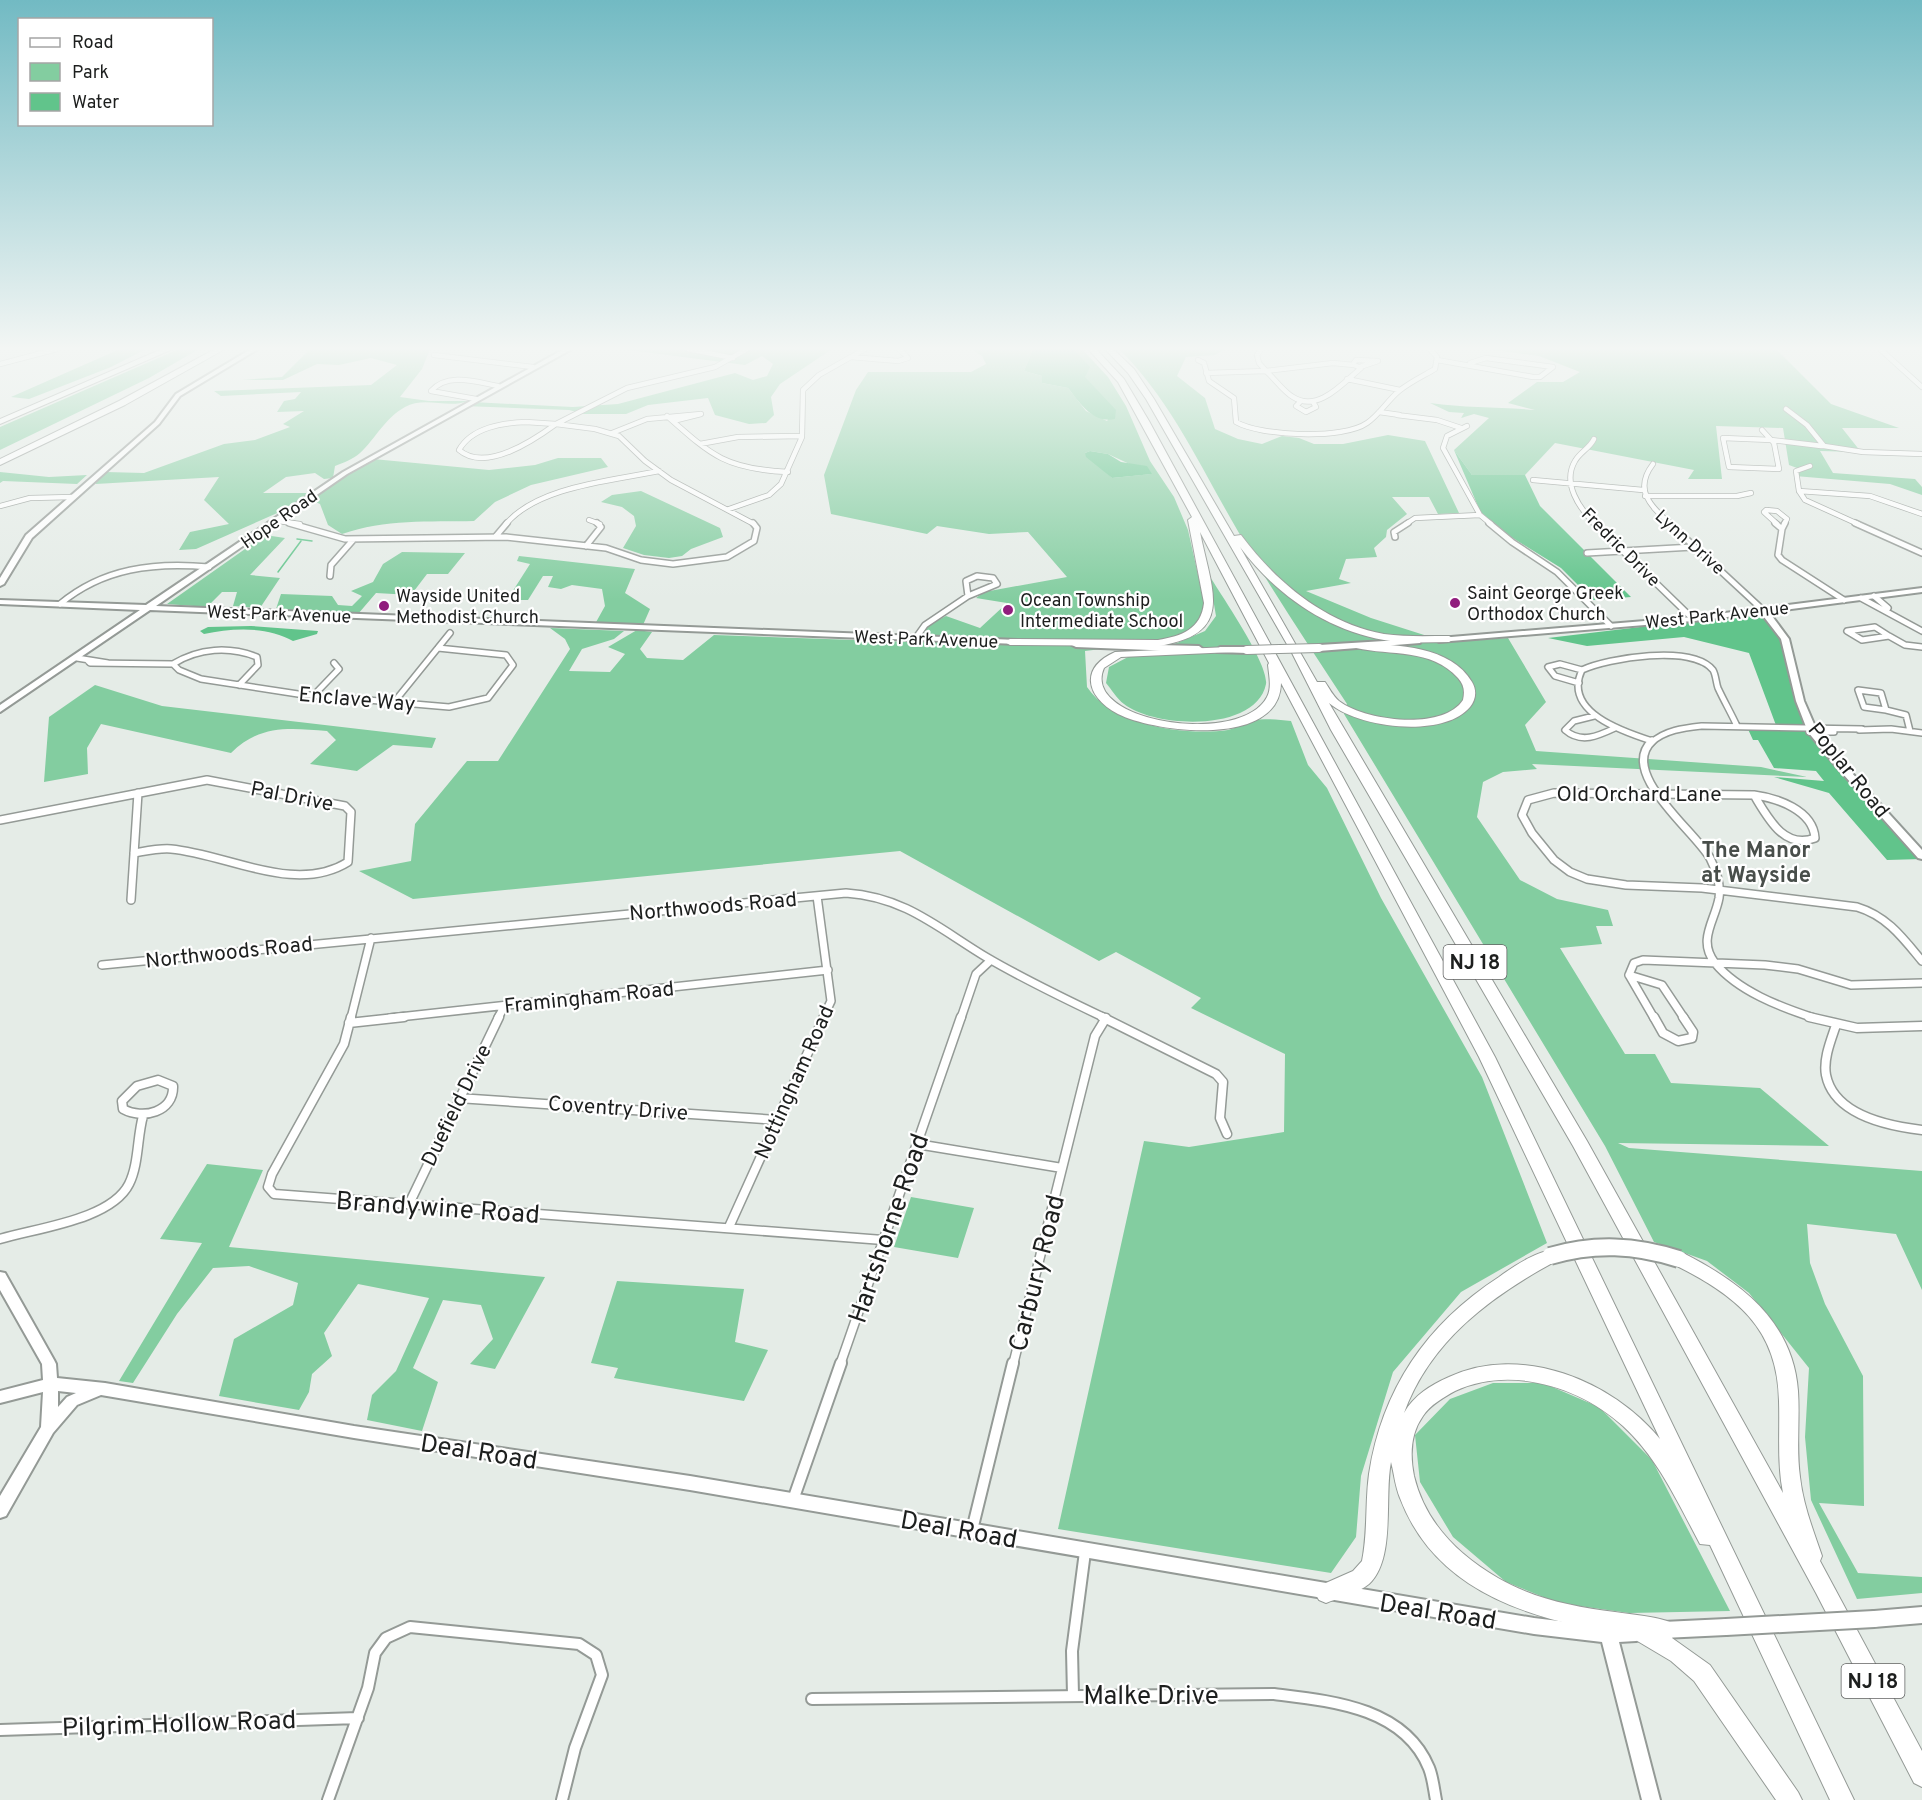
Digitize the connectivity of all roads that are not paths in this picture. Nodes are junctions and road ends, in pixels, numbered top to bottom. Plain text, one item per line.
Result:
1 (46, 433) edge
2 (60, 433) edge
3 (147, 433) edge
4 (416, 433) edge
5 (480, 433) edge
6 (545, 433) edge
7 (612, 433) edge
8 (687, 433) edge
9 (802, 433) edge
10 (1150, 433) edge
11 (1170, 433) edge
12 (1295, 433) edge
13 (1340, 433) edge
14 (1453, 433) edge
15 (1765, 433) edge
16 (1813, 433) edge
17 (802, 436) junction
18 (1594, 439) dead end
19 (1771, 440) junction
20 (700, 444) junction
21 (1822, 446) junction
22 (1922, 454) edge
23 (0, 455) edge
24 (0, 462) edge
25 (1653, 464) dead end
26 (1810, 466) dead end
27 (659, 471) junction
28 (788, 472) junction
29 (1194, 475) junction
30 (1533, 480) dead end
31 (1570, 483) junction
32 (1799, 491) junction
33 (1644, 493) junction
34 (1751, 494) dead end
35 (73, 497) junction
36 (0, 506) edge
37 (729, 509) junction
38 (1192, 512) junction
39 (1922, 514) edge
40 (1480, 515) junction
41 (589, 520) dead end
42 (278, 521) junction
43 (1782, 529) junction
44 (496, 536) junction
45 (1395, 537) dead end
46 (353, 540) junction
47 (586, 546) junction
48 (1694, 547) junction
49 (1623, 551) junction
50 (1587, 553) dead end
51 (1922, 553) edge
52 (209, 567) junction
53 (330, 576) dead end
54 (0, 584) edge
55 (1922, 591) edge
56 (968, 596) junction
57 (1874, 596) junction
58 (1861, 598) junction
59 (1842, 600) junction
60 (0, 602) edge
61 (60, 604) junction
62 (149, 608) junction
63 (1764, 611) junction
64 (1897, 616) junction
65 (1693, 619) junction
66 (1611, 626) junction
67 (1922, 631) edge
68 (450, 633) dead end
69 (1889, 636) junction
70 (915, 639) junction
71 (1449, 639) junction
72 (1010, 642) junction
73 (1360, 646) junction
74 (1922, 646) edge
75 (438, 648) junction
76 (1229, 650) junction
77 (77, 658) junction
78 (1272, 660) junction
79 (1301, 661) junction
80 (334, 663) dead end
81 (173, 664) junction
82 (1582, 670) junction
83 (1579, 683) junction
84 (239, 685) junction
85 (313, 696) junction
86 (395, 701) junction
87 (2, 707) edge
88 (1886, 710) junction
89 (1594, 716) junction
90 (1737, 726) junction
91 (1615, 728) junction
92 (1812, 729) junction
93 (1910, 731) junction
94 (1922, 733) edge
95 (1652, 741) junction
96 (1658, 792) junction
97 (138, 793) junction
98 (1754, 795) junction
99 (0, 820) edge
100 (1918, 848) edge
101 (135, 853) junction
102 (1922, 856) edge
103 (1720, 891) junction
104 (817, 896) junction
105 (131, 900) dead end
106 (371, 938) junction
107 (991, 960) junction
108 (1922, 961) edge
109 (1716, 963) junction
110 (102, 965) dead end
111 (828, 970) junction
112 (1629, 975) junction
113 (1922, 983) edge
114 (504, 1007) junction
115 (1106, 1018) junction
116 (349, 1023) junction
117 (1836, 1024) junction
118 (1922, 1026) edge
119 (459, 1098) junction
120 (143, 1116) junction
121 (777, 1120) junction
122 (1922, 1130) edge
123 (1227, 1134) dead end
124 (917, 1144) junction
125 (1062, 1168) junction
126 (409, 1204) junction
127 (729, 1227) junction
128 (0, 1239) edge
129 (883, 1240) junction
130 (0, 1277) edge
131 (50, 1384) junction
132 (99, 1388) junction
133 (0, 1397) edge
134 (48, 1428) junction
135 (793, 1500) junction
136 (0, 1511) edge
137 (972, 1530) junction
138 (1085, 1552) junction
139 (1823, 1586) junction
140 (1326, 1593) junction
141 (1741, 1593) junction
142 (1922, 1615) edge
143 (1665, 1630) junction
144 (1642, 1632) junction
145 (1609, 1635) junction
146 (1073, 1695) junction
147 (812, 1700) dead end
148 (358, 1718) junction
149 (0, 1730) edge
150 (1922, 1775) edge
151 (328, 1800) edge
152 (562, 1800) edge
153 (1436, 1800) edge
154 (1651, 1800) edge
155 (1790, 1800) edge
156 (1842, 1800) edge

1 - 23 highway
2 - 24 highway
3 - 35 street
4 - 42 street, Hope Road
5 - 6 street
7 - 27 street
8 - 20 street
9 - 17 street
10 - 38 highway, NJ 18
11 - 29 highway, NJ 18
12 - 13 street
14 - 40 street
15 - 19 street
16 - 21 street
17 - 20 street
17 - 28 street
18 - 31 street, Fredric Drive
19 - 19 street
19 - 21 street
20 - 28 street
21 - 22 street
25 - 33 street, Lynn Drive
26 - 32 street
27 - 37 street
27 - 44 street
28 - 37 street
29 - 71 highway
29 - 79 highway, NJ 18
30 - 31 street
31 - 33 street
31 - 49 street, Fredric Drive
32 - 39 street
32 - 51 street
33 - 34 street
33 - 48 street, Lynn Drive
35 - 36 street
35 - 54 street
37 - 47 street
38 - 72 highway
38 - 78 highway, NJ 18
40 - 45 street
40 - 66 street
41 - 47 street
42 - 46 street
42 - 52 street, Hope Road
43 - 43 street
43 - 59 street
44 - 46 street
44 - 47 street
46 - 53 street
48 - 49 street
48 - 63 street, Lynn Drive
49 - 50 street
49 - 65 street, Fredric Drive
52 - 61 street
52 - 62 street, Hope Road
55 - 57 street, West Park Avenue
56 - 56 street
56 - 70 street
57 - 58 street, West Park Avenue
57 - 64 street
58 - 59 street, West Park Avenue
58 - 64 street
59 - 63 street, West Park Avenue
60 - 61 street, West Park Avenue
61 - 62 street, West Park Avenue
62 - 70 street, West Park Avenue
62 - 77 street, Hope Road
63 - 65 street, West Park Avenue
63 - 92 street, Poplar Road
64 - 67 street
65 - 66 street, West Park Avenue
66 - 71 street, West Park Avenue
68 - 75 street
69 - 69 street
69 - 74 street
70 - 72 street, West Park Avenue
71 - 73 street, West Park Avenue
72 - 76 street, West Park Avenue
73 - 76 street, West Park Avenue, bridge
73 - 79 highway
75 - 86 street
75 - 86 street, Enclave Way
76 - 78 highway
77 - 81 street, Enclave Way
77 - 87 street, Hope Road
78 - 141 highway, NJ 18
79 - 139 highway, NJ 18
80 - 85 street
81 - 84 street, Enclave Way
81 - 84 street
82 - 83 street
82 - 83 street
82 - 90 street
83 - 89 street
84 - 85 street, Enclave Way
85 - 86 street, Enclave Way
88 - 88 street
88 - 93 street
89 - 91 street
89 - 91 street
90 - 92 street
90 - 95 street
91 - 95 street
92 - 93 street
92 - 100 street, Poplar Road
93 - 94 street
95 - 96 street
96 - 98 street, Old Orchard Lane
96 - 103 street
96 - 103 street, Old Orchard Lane
97 - 99 street, Pal Drive
97 - 101 street
97 - 101 street, Pal Drive
98 - 98 street, Old Orchard Lane
100 - 102 street, Poplar Road
101 - 105 street
103 - 108 street, Old Orchard Lane
103 - 109 street
104 - 106 street, Northwoods Road
104 - 107 street, Northwoods Road
104 - 111 street, Nottingham Road
106 - 110 street, Northwoods Road
106 - 116 street, Brandywine Road
107 - 115 street, Northwoods Road
107 - 124 street, Hartshorne Road
109 - 112 street
109 - 113 street
109 - 117 street
111 - 114 street, Framingham Road
111 - 121 street, Nottingham Road
112 - 112 street
114 - 116 street, Framingham Road
114 - 119 street, Duefield Drive
115 - 123 street, Northwoods Road
115 - 125 street, Carbury Road
116 - 126 street, Brandywine Road
117 - 118 street
117 - 122 street
119 - 121 street, Coventry Drive
119 - 126 street, Duefield Drive
120 - 120 street
120 - 128 street
121 - 127 street, Nottingham Road
124 - 125 street
124 - 129 street, Hartshorne Road
125 - 137 street, Carbury Road
126 - 127 street, Brandywine Road
127 - 129 street, Brandywine Road
129 - 135 street, Hartshorne Road
130 - 131 street
131 - 132 street, Deal Road
131 - 133 street, Deal Road
131 - 134 street
132 - 134 street
132 - 135 street, Deal Road
134 - 136 street
135 - 137 street, Deal Road
137 - 138 street, Deal Road
138 - 140 street, Deal Road
138 - 146 street
139 - 140 highway, bridge
139 - 150 highway, NJ 18
140 - 145 street, Deal Road
141 - 143 highway
141 - 156 highway, NJ 18
142 - 143 street, Deal Road, bridge
143 - 144 street, Deal Road
144 - 145 street, Deal Road
144 - 155 highway
145 - 154 street
146 - 147 street, Malke Drive
146 - 153 street, Malke Drive
148 - 149 street, Pilgrim Hollow Road
148 - 151 street
148 - 152 street

